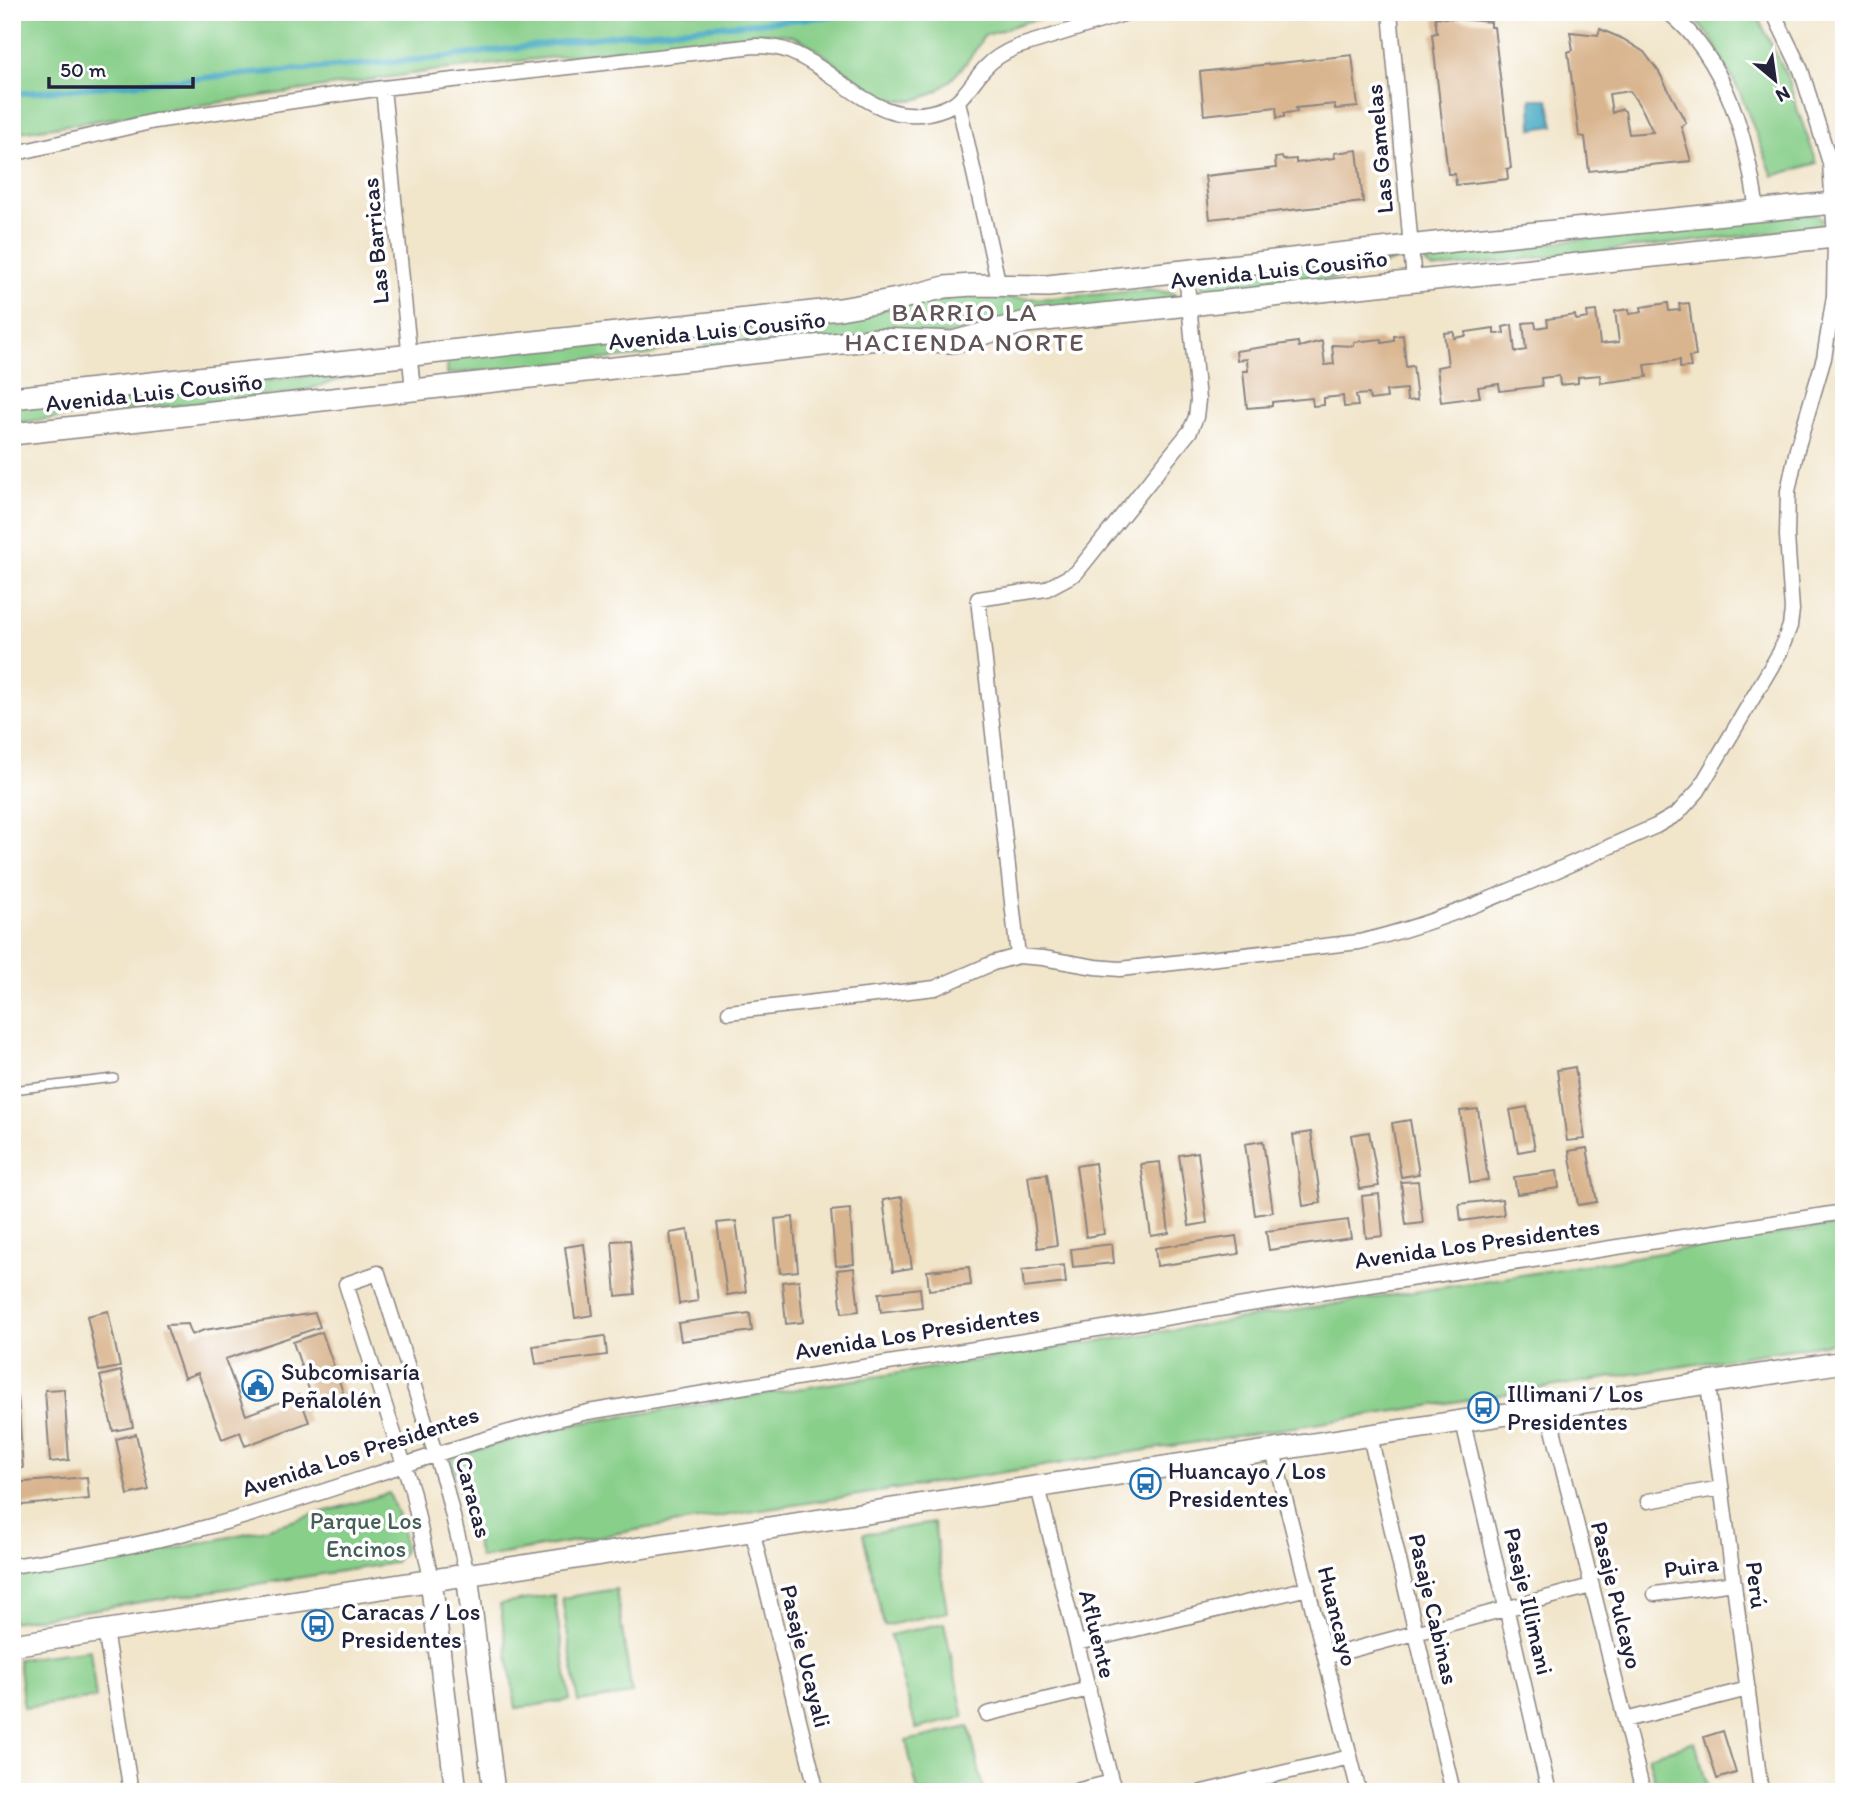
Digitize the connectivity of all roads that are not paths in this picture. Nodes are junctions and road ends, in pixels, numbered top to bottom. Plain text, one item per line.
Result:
1 (1130, 12) edge
2 (1390, 12) edge
3 (1668, 12) edge
4 (1773, 12) edge
5 (383, 88) junction
6 (958, 101) junction
7 (12, 154) edge
8 (1838, 202) edge
9 (1757, 211) junction
10 (1840, 236) edge
11 (1411, 246) junction
12 (1186, 272) junction
13 (1414, 281) junction
14 (999, 286) junction
15 (1189, 305) junction
16 (690, 324) junction
17 (409, 354) junction
18 (692, 359) junction
19 (413, 390) junction
20 (12, 398) edge
21 (12, 434) edge
22 (1018, 956) junction
23 (729, 1013) dead end
24 (114, 1078) dead end
25 (12, 1090) edge
26 (1844, 1212) edge
27 (1844, 1362) edge
28 (1708, 1385) junction
29 (1548, 1409) junction
30 (1463, 1422) junction
31 (1370, 1436) junction
32 (1273, 1451) junction
33 (435, 1454) junction
34 (404, 1464) junction
35 (1038, 1487) junction
36 (1721, 1488) junction
37 (1648, 1501) dead end
38 (752, 1530) junction
39 (12, 1566) edge
40 (467, 1574) junction
41 (431, 1579) junction
42 (1734, 1583) junction
43 (1591, 1586) junction
44 (1308, 1588) junction
45 (1655, 1594) dead end
46 (1508, 1607) junction
47 (105, 1630) junction
48 (1416, 1633) junction
49 (1077, 1643) junction
50 (12, 1645) edge
51 (1325, 1657) junction
52 (1088, 1689) junction
53 (1748, 1689) junction
54 (987, 1714) dead end
55 (1625, 1720) junction
56 (1350, 1757) junction
57 (1113, 1787) edge
58 (131, 1792) edge
59 (456, 1792) edge
60 (494, 1792) edge
61 (817, 1792) edge
62 (1071, 1792) edge
63 (1202, 1792) edge
64 (1359, 1792) edge
65 (1453, 1792) edge
66 (1549, 1792) edge
67 (1643, 1792) edge
68 (1761, 1792) edge

1 - 6 street
2 - 11 street, Las Gamelas
3 - 9 street
4 - 8 street
5 - 6 street
5 - 7 street
5 - 17 street, Las Barricas
6 - 14 street
8 - 9 street, Avenida Luis Cousiño
8 - 10 street
9 - 11 street, Avenida Luis Cousiño
10 - 13 street, Avenida Luis Cousiño
10 - 22 street
11 - 12 street, Avenida Luis Cousiño
11 - 13 street, Las Gamelas
12 - 14 street, Avenida Luis Cousiño
12 - 15 street
13 - 15 street, Avenida Luis Cousiño
14 - 16 street, Avenida Luis Cousiño
15 - 18 street, Avenida Luis Cousiño
15 - 22 street
16 - 17 street, Avenida Luis Cousiño
16 - 18 street
17 - 19 street, Las Barricas
17 - 20 street, Avenida Luis Cousiño
18 - 19 street, Avenida Luis Cousiño
19 - 21 street, Avenida Luis Cousiño
22 - 23 street
24 - 25 lane
26 - 33 street, Avenida Los Presidentes
27 - 28 street
28 - 29 street
28 - 36 street, Perú
29 - 30 street
29 - 43 street, Pasaje Pulcayo
30 - 31 street
30 - 46 street, Pasaje Illimani
31 - 32 street
31 - 48 street, Pasaje Cabinas
32 - 35 street
32 - 44 street, Huancayo
33 - 34 street, Avenida Los Presidentes
33 - 34 street, Caracas
33 - 40 street, Caracas
34 - 39 street, Avenida Los Presidentes
34 - 41 street, Caracas
35 - 38 street
35 - 49 street, Afluente
36 - 37 street
36 - 42 street, Perú
38 - 40 street
38 - 61 street, Pasaje Ucayali
40 - 41 street
40 - 60 street, Caracas
41 - 47 street
41 - 59 street, Caracas
42 - 45 street, Puira
42 - 53 street, Perú
43 - 46 street
43 - 55 street, Pasaje Pulcayo
44 - 49 street
44 - 51 street, Huancayo
46 - 48 street
46 - 66 street, Pasaje Illimani
47 - 50 street
47 - 58 street
48 - 51 street
48 - 65 street, Pasaje Cabinas
49 - 52 street, Afluente
51 - 56 street, Huancayo
52 - 54 street
52 - 57 street, Afluente
53 - 55 street
53 - 68 street, Perú
55 - 67 street, Pasaje Pulcayo
56 - 63 street
56 - 64 street, Huancayo
57 - 62 street

